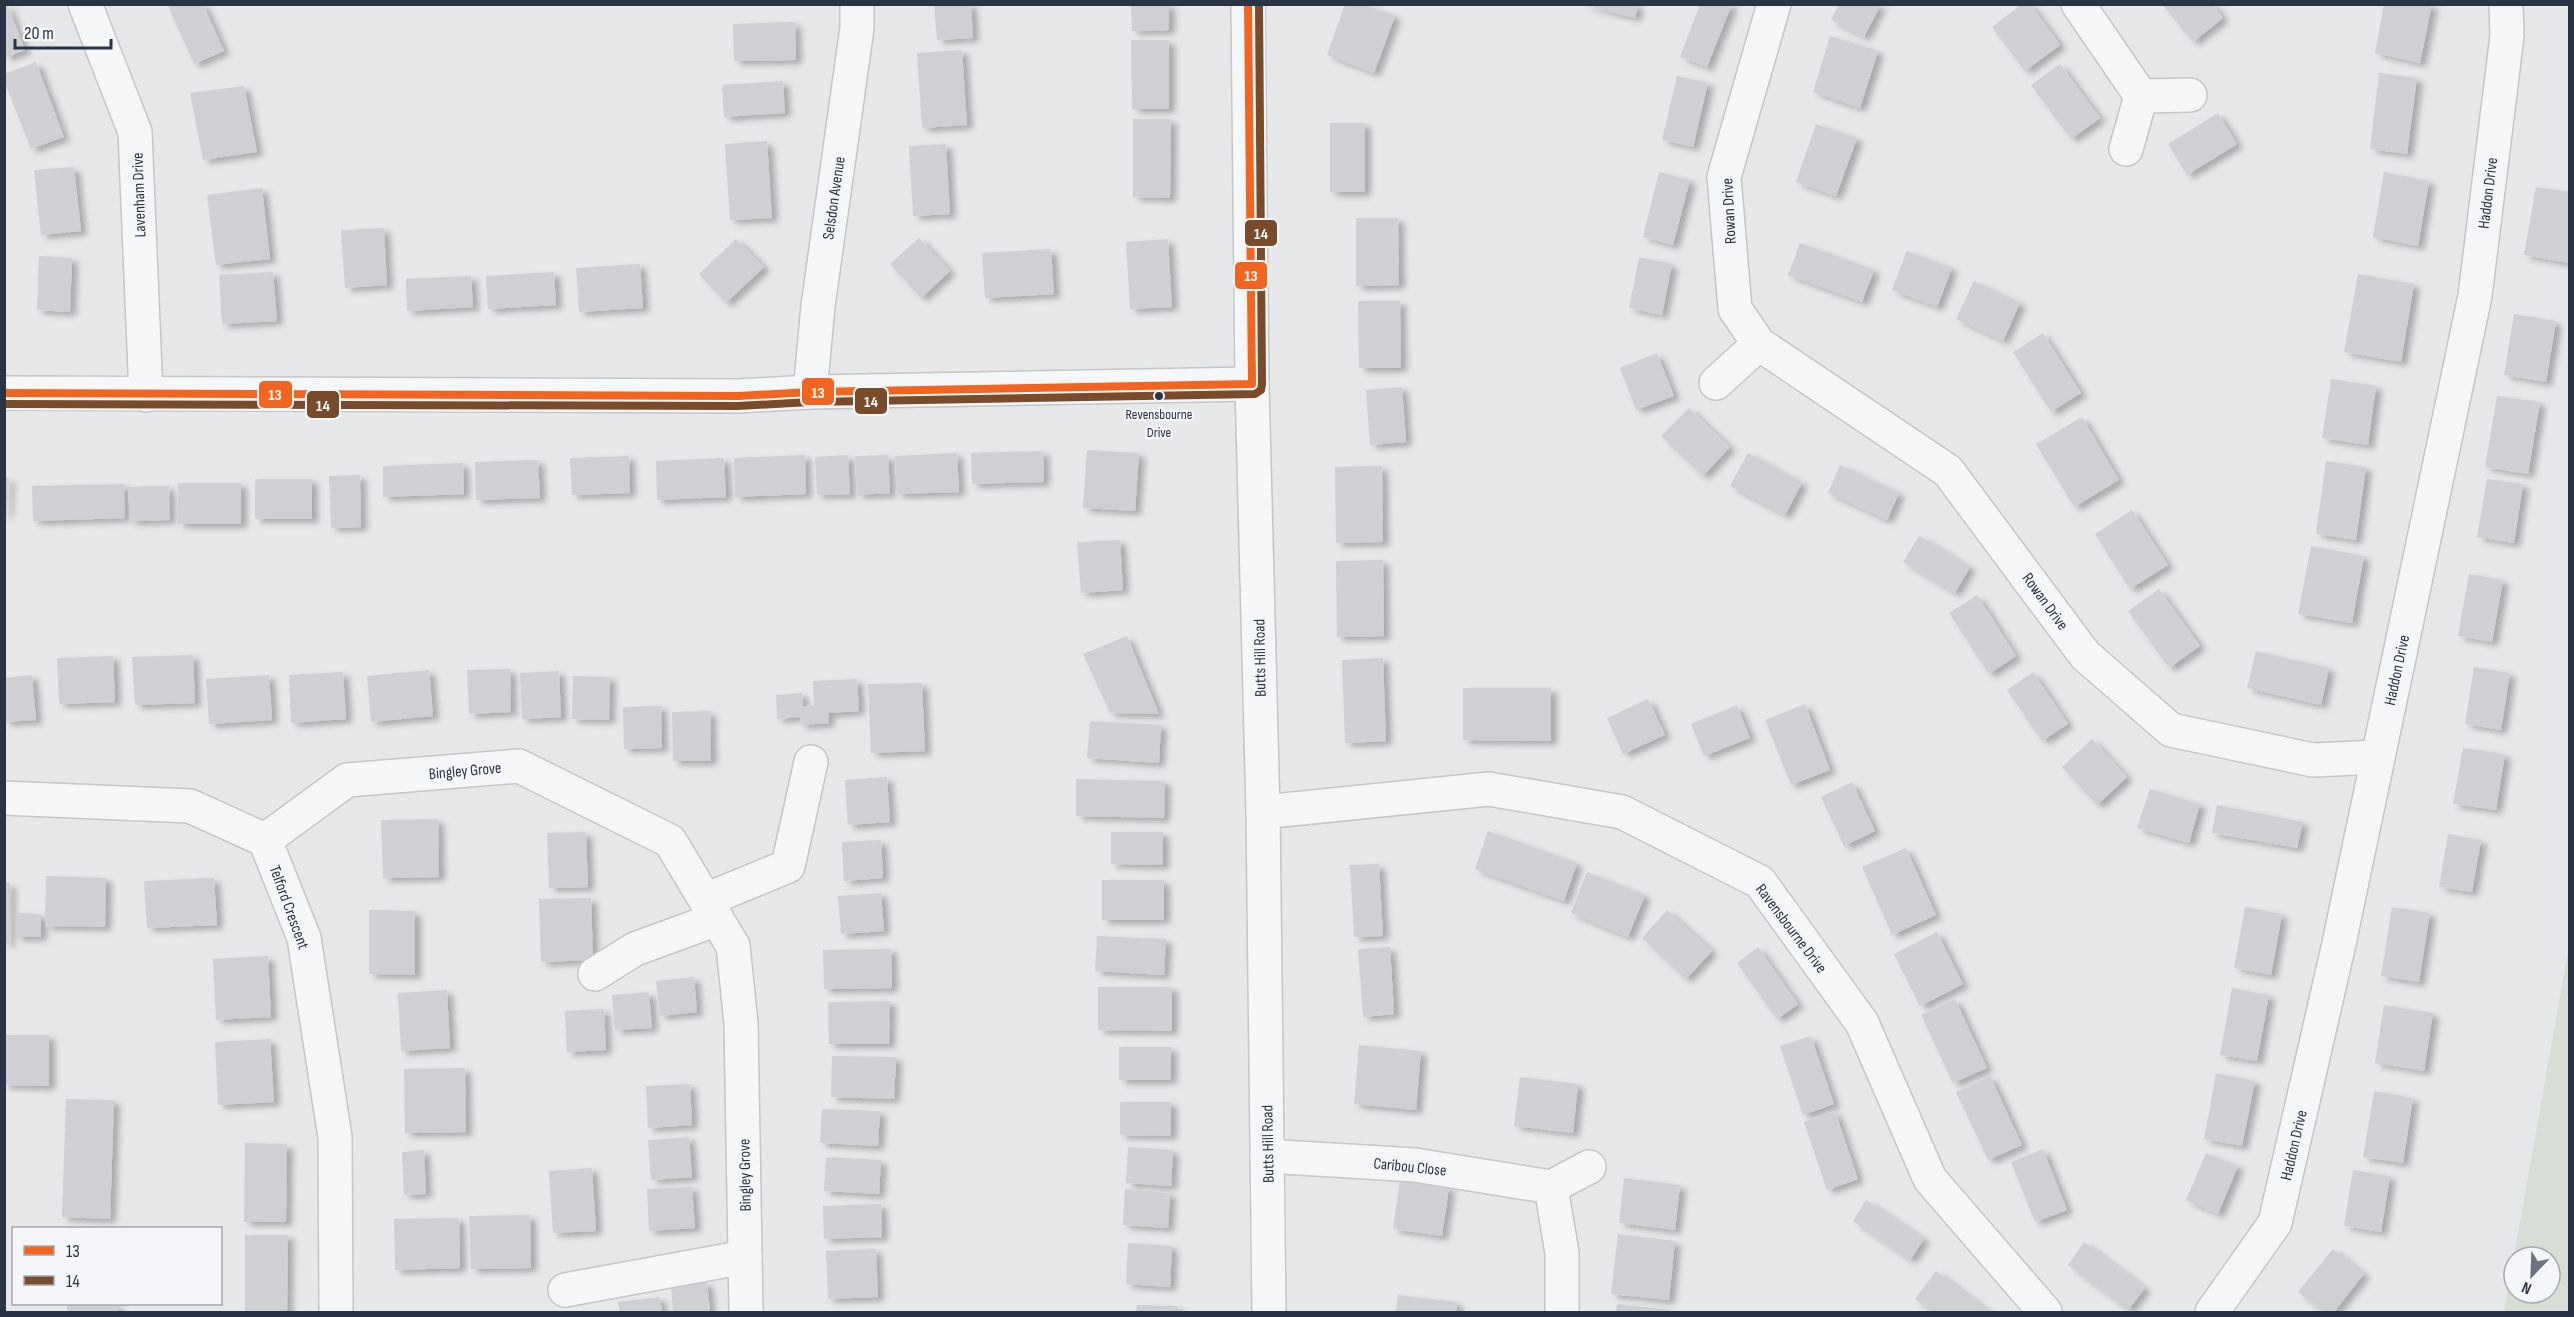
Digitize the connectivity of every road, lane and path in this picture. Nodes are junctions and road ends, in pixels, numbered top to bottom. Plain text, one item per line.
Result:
1 (85, 4) edge
2 (857, 4) edge
3 (1248, 4) edge
4 (1774, 4) edge
5 (2078, 4) edge
6 (2506, 4) edge
7 (2190, 95) dead end
8 (2141, 96) junction
9 (2126, 149) dead end
10 (1760, 344) junction
11 (1716, 383) dead end
12 (1252, 384) junction
13 (810, 392) junction
14 (4, 393) edge
15 (146, 395) junction
16 (2378, 757) junction
17 (811, 762) dead end
18 (4, 798) edge
19 (1263, 812) junction
20 (265, 840) junction
21 (711, 909) junction
22 (596, 974) dead end
23 (1267, 1156) junction
24 (1589, 1167) dead end
25 (1551, 1187) junction
26 (745, 1257) junction
27 (565, 1290) dead end
28 (336, 1312) edge
29 (746, 1312) edge
30 (1269, 1312) edge
31 (1562, 1312) edge
32 (2045, 1312) edge
33 (2212, 1312) edge

1 - 15 street, Lavenham Drive
2 - 13 street, Selsdon Avenue
3 - 12 street, Butts Hill Road
4 - 10 street, Rowan Drive
5 - 8 street
6 - 16 street, Haddon Drive
7 - 8 street
8 - 9 street
10 - 11 street
10 - 16 street, Rowan Drive
12 - 13 street
12 - 19 street, Butts Hill Road
13 - 15 street
14 - 15 street
16 - 33 street, Haddon Drive
17 - 21 street
18 - 20 street
19 - 23 street, Butts Hill Road
19 - 32 street, Ravensbourne Drive
20 - 21 street, Bingley Grove
20 - 28 street, Telford Crescent
21 - 22 street
21 - 26 street, Bingley Grove
23 - 25 street, Caribou Close
23 - 30 street, Butts Hill Road
24 - 25 street
25 - 31 street
26 - 27 street
26 - 29 street, Bingley Grove

